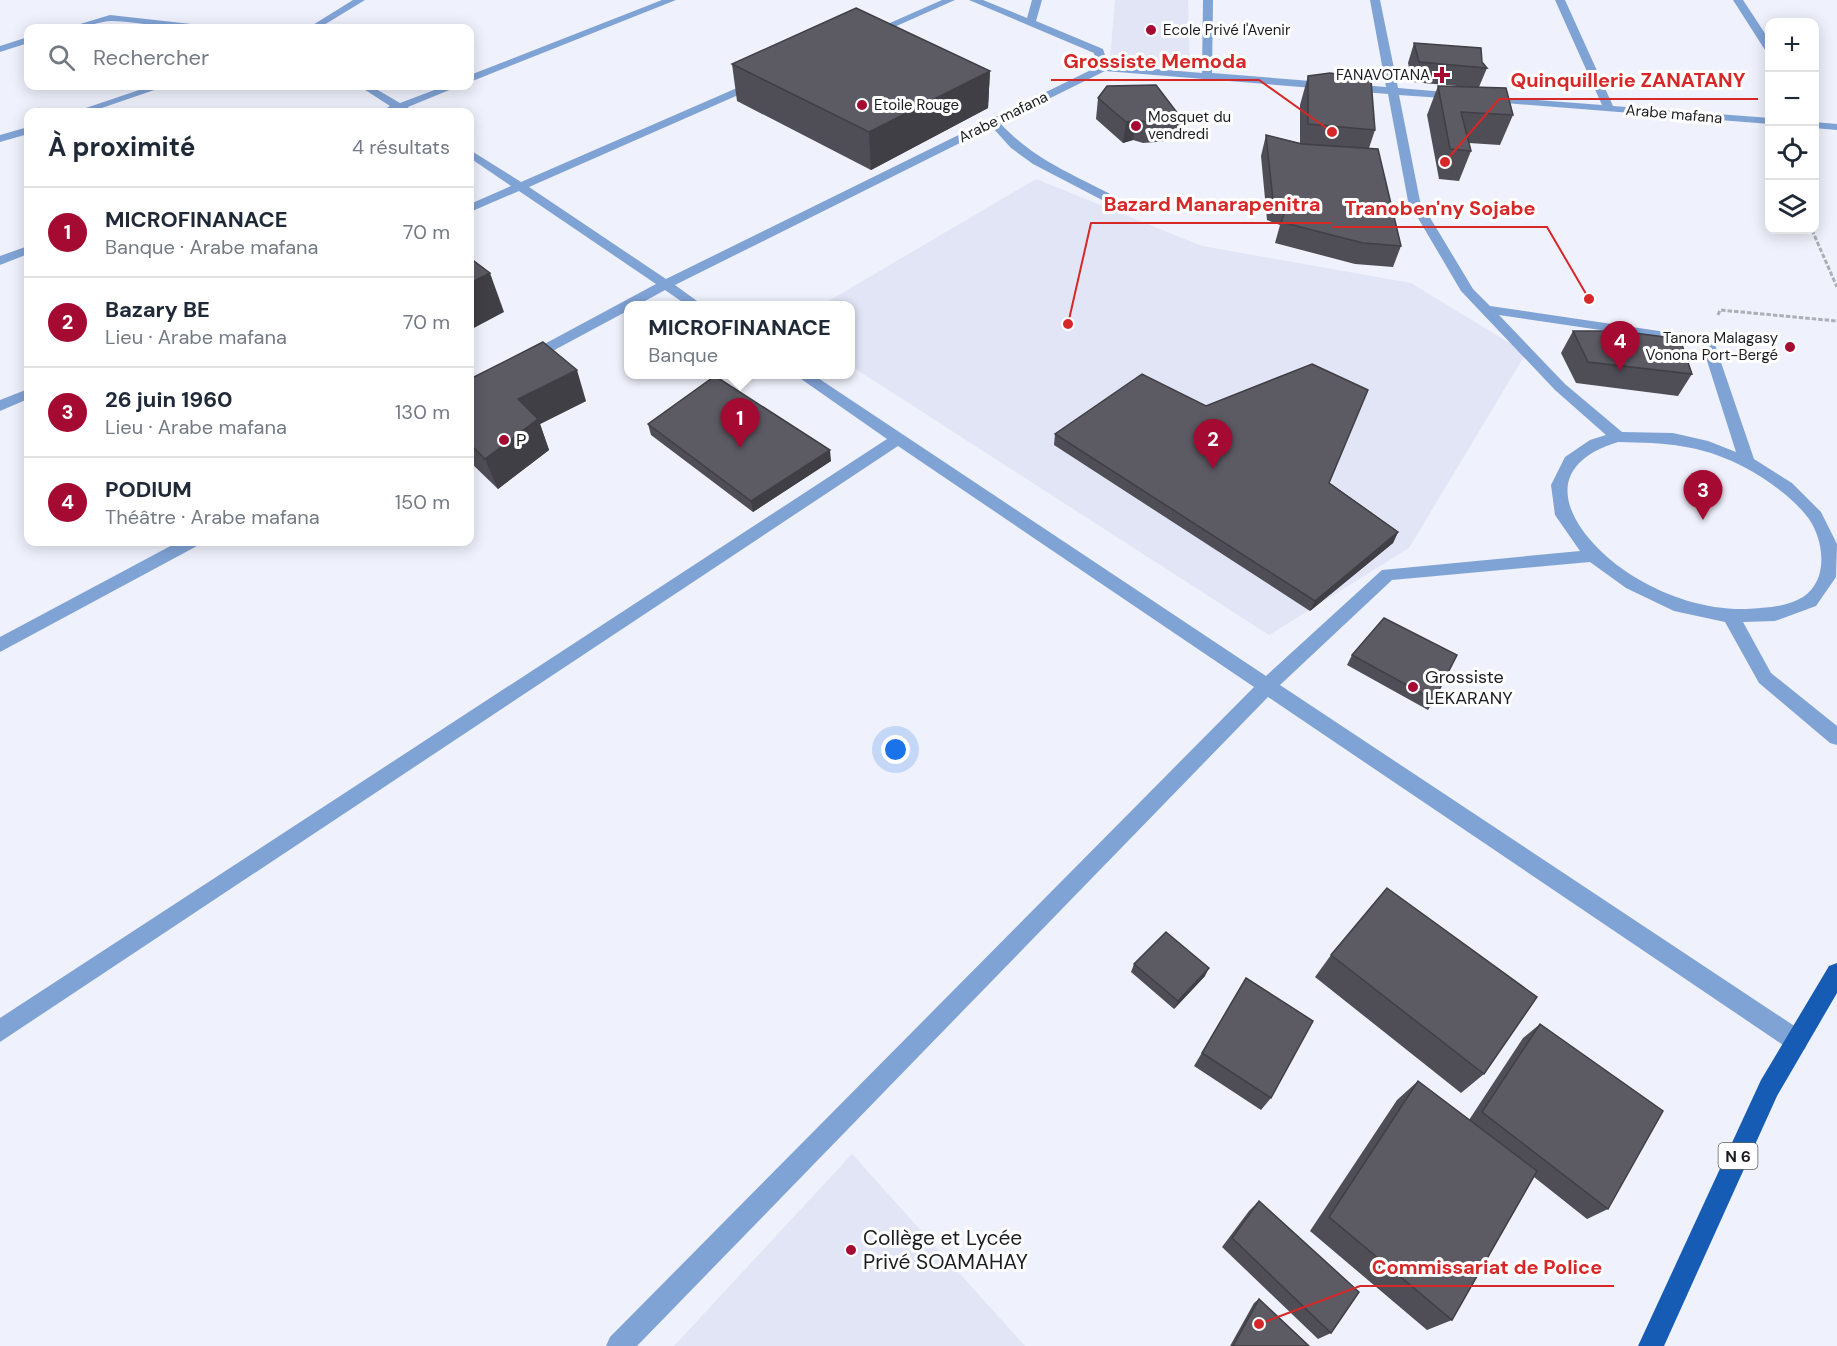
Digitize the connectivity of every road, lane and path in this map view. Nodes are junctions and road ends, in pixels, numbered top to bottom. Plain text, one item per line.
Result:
1 (360, 0) edge
2 (671, 0) edge
3 (950, 0) edge
4 (974, 0) edge
5 (1037, 0) edge
6 (1208, 0) edge
7 (1375, 0) edge
8 (1560, 0) edge
9 (1738, 0) edge
10 (1030, 22) junction
11 (87, 24) edge
12 (164, 24) edge
13 (320, 24) edge
14 (860, 39) edge
15 (24, 41) edge
16 (1765, 42) edge
17 (0, 50) edge
18 (1103, 68) junction
19 (1207, 76) junction
20 (474, 77) edge
21 (772, 77) edge
22 (149, 90) edge
23 (371, 90) edge
24 (446, 90) edge
25 (1392, 91) junction
26 (92, 108) edge
27 (401, 108) edge
28 (408, 108) edge
29 (1609, 108) junction
30 (1765, 121) edge
31 (993, 122) junction
32 (1819, 124) edge
33 (1837, 127) edge
34 (24, 131) edge
35 (0, 139) edge
36 (474, 156) edge
37 (520, 187) junction
38 (1108, 198) dead end
39 (474, 206) edge
40 (1814, 234) edge
41 (24, 252) edge
42 (0, 261) edge
43 (666, 284) junction
44 (1837, 287) edge
45 (634, 301) edge
46 (691, 301) edge
47 (624, 307) edge
48 (1485, 309) junction
49 (1837, 321) edge
50 (1708, 342) junction
51 (521, 362) edge
52 (807, 379) edge
53 (24, 396) edge
54 (0, 406) edge
55 (1618, 436) junction
56 (898, 439) junction
57 (1747, 462) junction
58 (184, 546) edge
59 (1834, 548) edge
60 (1593, 556) junction
61 (1731, 616) junction
62 (0, 645) edge
63 (1267, 686) junction
64 (1837, 737) edge
65 (1837, 973) edge
66 (0, 1030) edge
67 (1797, 1041) junction
68 (619, 1346) edge
69 (1651, 1346) edge

1 - 13 street
2 - 20 street
3 - 14 street
4 - 10 street
5 - 10 street
6 - 19 street
7 - 25 street
8 - 29 street
9 - 16 street
10 - 18 street
11 - 12 street
15 - 17 street
18 - 19 street, Arabe mafana
18 - 31 street, Arabe mafana
19 - 25 street, Arabe mafana
21 - 37 street
22 - 26 street
23 - 27 street
24 - 28 street
25 - 29 street, Arabe mafana
25 - 48 street
29 - 30 street, Arabe mafana
31 - 38 street
31 - 43 street, Arabe mafana
32 - 33 street
34 - 35 street
36 - 37 street
37 - 39 street
37 - 43 street
40 - 44 path
41 - 42 street
43 - 45 street, Arabe mafana
43 - 46 street
47 - 51 street, Arabe mafana
48 - 50 street
48 - 55 street
49 - 50 path
50 - 57 street
52 - 56 street
53 - 54 street
55 - 57 street
55 - 60 street
56 - 63 street
56 - 66 street
57 - 59 street
58 - 62 street
59 - 61 street
60 - 61 street
60 - 63 street
61 - 64 street
63 - 67 street
63 - 68 street
65 - 67 main road, N 6
67 - 69 main road, N 6

